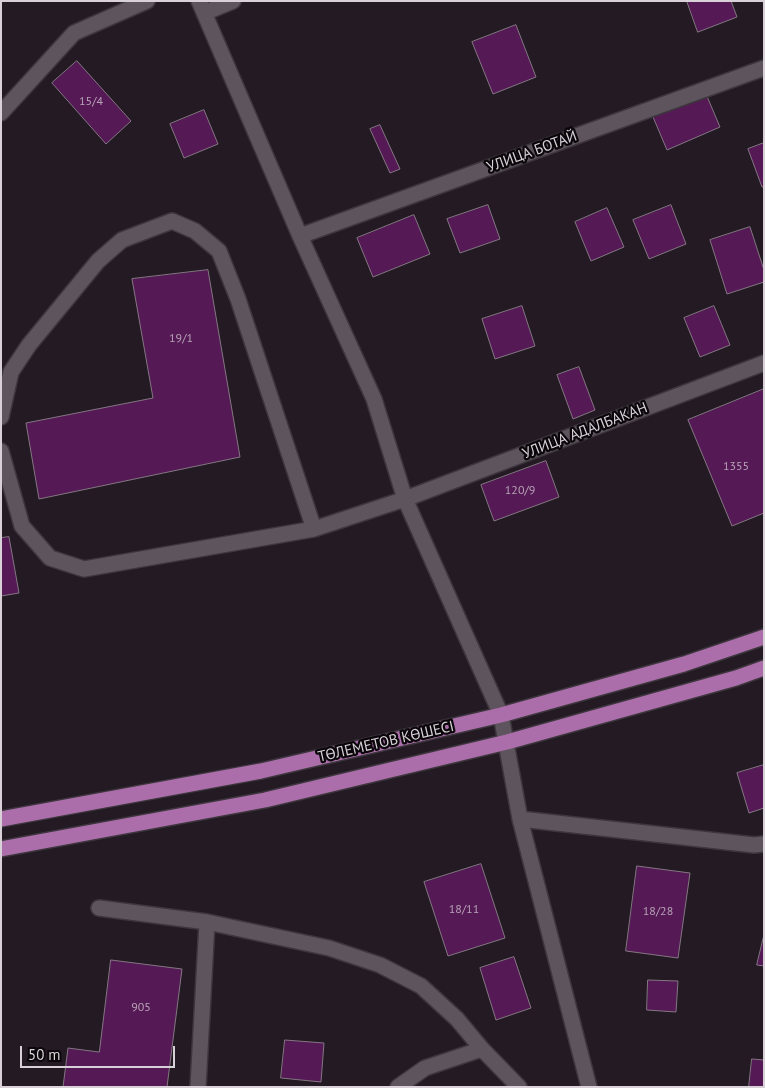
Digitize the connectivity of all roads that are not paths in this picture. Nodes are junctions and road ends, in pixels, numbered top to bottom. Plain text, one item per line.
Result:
1 (147, 1) edge
2 (233, 1) edge
3 (201, 7) edge
4 (764, 68) edge
5 (1, 113) edge
6 (300, 236) junction
7 (764, 363) edge
8 (1, 417) edge
9 (1, 450) edge
10 (406, 499) junction
11 (314, 529) junction
12 (764, 638) edge
13 (764, 668) edge
14 (501, 715) junction
15 (506, 742) junction
16 (1, 819) edge
17 (520, 819) junction
18 (764, 844) edge
19 (1, 849) edge
20 (99, 908) dead end
21 (207, 922) junction
22 (482, 1049) junction
23 (198, 1087) edge
24 (398, 1087) edge
25 (519, 1087) edge
26 (588, 1087) edge

1 - 5 street
2 - 3 street
3 - 6 street
4 - 6 street, УЛИЦА БОТАЙ
6 - 10 street
7 - 10 street, УЛИЦА АДАЛБАКАН
8 - 11 street
9 - 11 street, УЛИЦА АДАЛБАКАН
10 - 11 street, УЛИЦА АДАЛБАКАН
10 - 14 street
12 - 14 main road, ТӨЛЕМЕТОВ КӨШЕСІ
13 - 15 main road, ТӨЛЕМЕТОВ КӨШЕСІ
14 - 15 street
14 - 16 main road, ТӨЛЕМЕТОВ КӨШЕСІ
15 - 17 street
15 - 19 main road, ТӨЛЕМЕТОВ КӨШЕСІ
17 - 18 street
17 - 26 street
20 - 21 street
21 - 22 street
21 - 23 street
22 - 24 street
22 - 25 street

